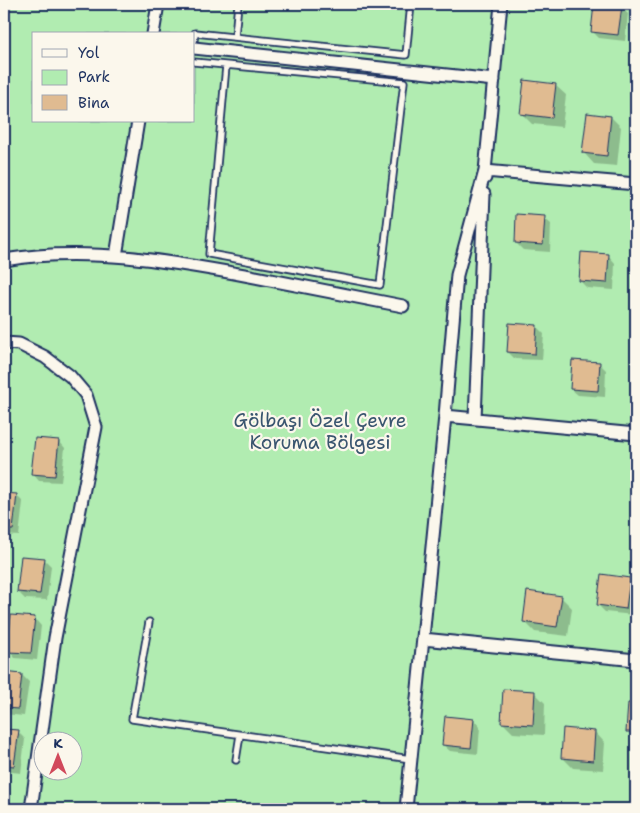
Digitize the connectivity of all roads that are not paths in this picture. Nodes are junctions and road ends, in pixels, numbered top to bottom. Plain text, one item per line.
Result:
1 (158, 4) edge
2 (238, 4) edge
3 (411, 4) edge
4 (501, 4) edge
5 (153, 32) edge
6 (195, 33) edge
7 (234, 36) junction
8 (195, 48) edge
9 (195, 62) edge
10 (226, 66) junction
11 (494, 80) junction
12 (138, 122) edge
13 (485, 171) junction
14 (636, 184) edge
15 (116, 256) junction
16 (4, 260) edge
17 (403, 306) dead end
18 (4, 343) edge
19 (446, 416) junction
20 (475, 419) junction
21 (636, 434) edge
22 (149, 622) dead end
23 (423, 640) junction
24 (636, 660) edge
25 (240, 735) junction
26 (411, 759) junction
27 (236, 760) dead end
28 (31, 809) edge
29 (406, 809) edge

1 - 5 street
2 - 7 lane
3 - 7 lane
4 - 11 street
6 - 7 lane
8 - 11 street
9 - 10 lane
10 - 10 lane
11 - 13 street
12 - 15 street
13 - 14 street
13 - 19 street
13 - 20 street
15 - 16 street
15 - 17 street
18 - 28 street
19 - 20 street
19 - 23 street
20 - 21 street
22 - 25 lane
23 - 24 street
23 - 26 street
25 - 26 lane
25 - 27 lane
26 - 29 street

